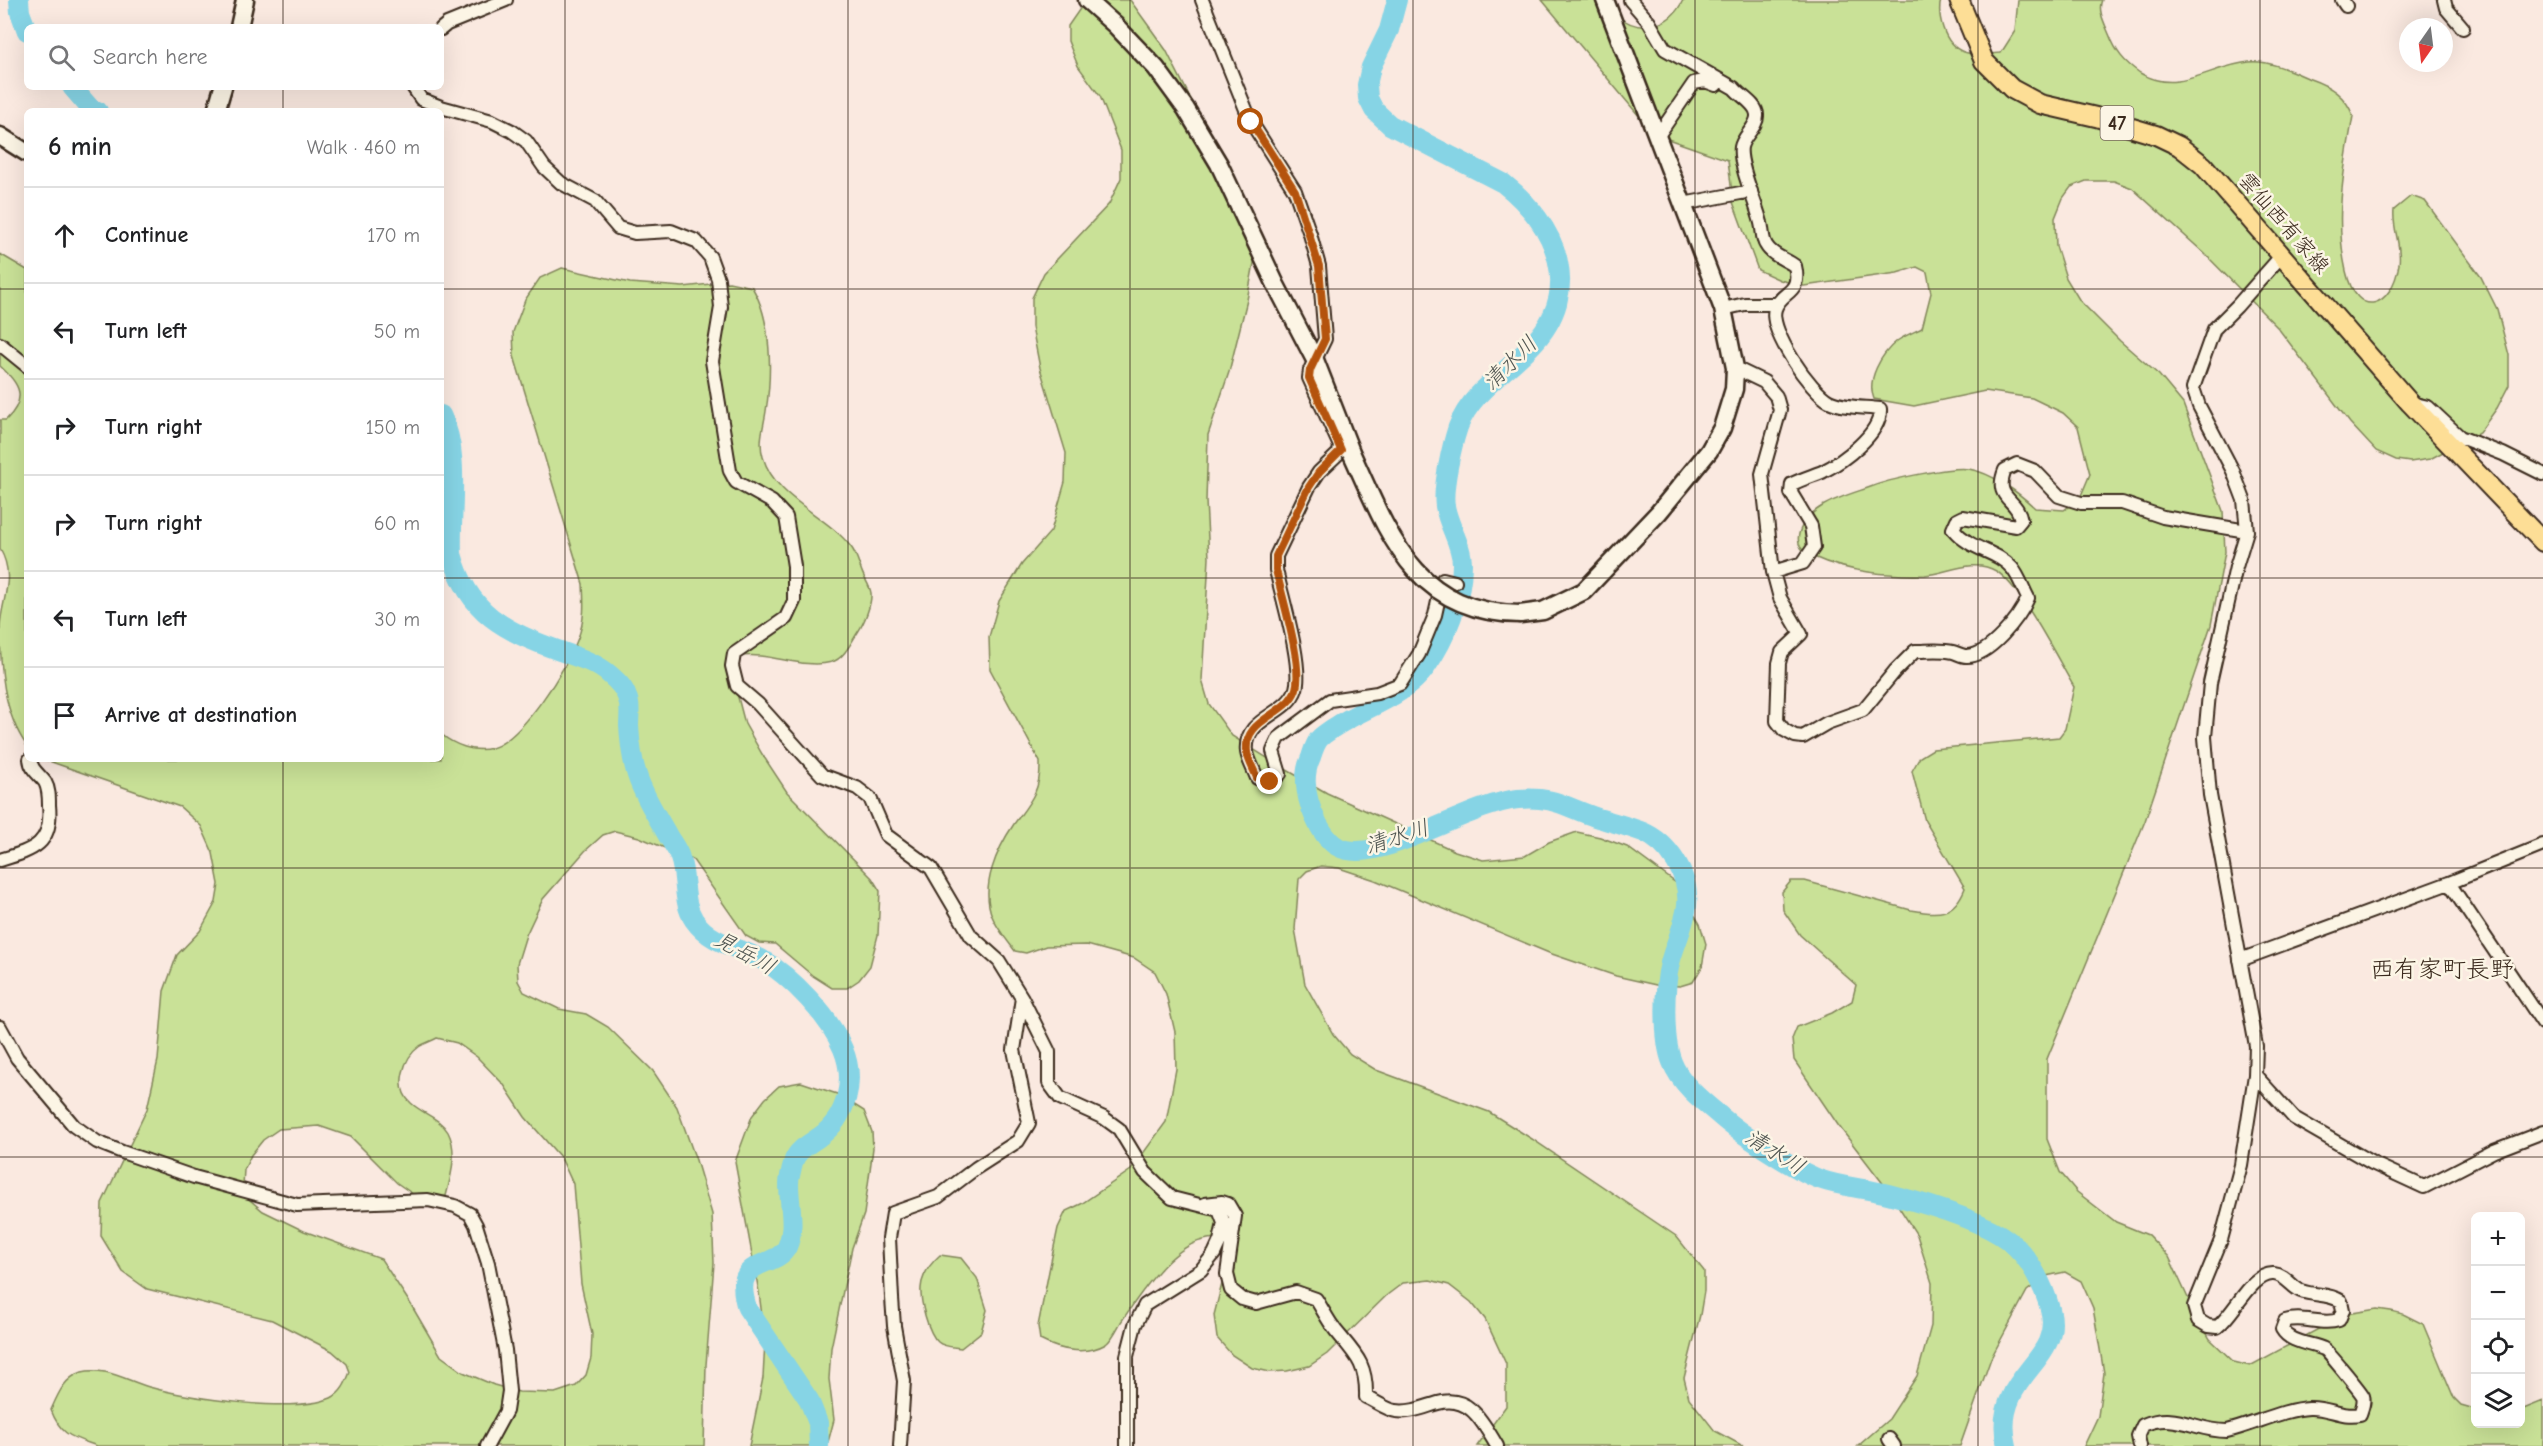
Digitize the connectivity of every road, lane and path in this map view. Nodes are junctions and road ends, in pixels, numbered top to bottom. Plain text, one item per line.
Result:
1 (245, 0) edge
2 (506, 0) edge
3 (1087, 0) edge
4 (1202, 0) edge
5 (1605, 0) edge
6 (1630, 0) edge
7 (1959, 0) edge
8 (2444, 0) edge
9 (240, 24) edge
10 (444, 27) edge
11 (2463, 28) dead end
12 (221, 90) edge
13 (414, 90) edge
14 (1742, 97) junction
15 (217, 108) edge
16 (441, 108) edge
17 (444, 109) edge
18 (0, 136) edge
19 (1657, 136) junction
20 (24, 151) edge
21 (1751, 191) junction
22 (1683, 204) junction
23 (2283, 254) junction
24 (1777, 304) junction
25 (1722, 309) junction
26 (0, 344) edge
27 (1316, 360) junction
28 (24, 364) edge
29 (1735, 368) junction
30 (2410, 403) junction
31 (2543, 474) edge
32 (2247, 531) junction
33 (2543, 542) edge
34 (1773, 572) junction
35 (1455, 582) dead end
36 (31, 762) edge
37 (2543, 844) edge
38 (0, 860) edge
39 (2449, 883) junction
40 (2240, 960) junction
41 (1022, 998) junction
42 (2543, 1023) edge
43 (0, 1027) edge
44 (3, 1043) edge
45 (2255, 1075) junction
46 (2543, 1132) edge
47 (1201, 1206) junction
48 (487, 1446) edge
49 (900, 1446) edge
50 (1127, 1446) edge
51 (1497, 1446) edge
52 (2140, 1446) edge

1 - 9 street
2 - 10 street
3 - 27 street
4 - 27 street
5 - 19 street
6 - 14 street
7 - 23 main road, 雲仙西有家線 / 47
8 - 11 street
12 - 15 street
13 - 16 street
14 - 19 street
14 - 21 street
17 - 41 street
18 - 20 street
19 - 22 street
21 - 22 street
21 - 24 street
22 - 25 street
23 - 30 main road, 雲仙西有家線 / 47
23 - 32 street
24 - 25 street
24 - 34 street
25 - 29 street
26 - 28 street
27 - 29 street, bridge
27 - 35 street
29 - 34 street
30 - 31 street
30 - 33 main road, 雲仙西有家線 / 47
32 - 34 street
32 - 40 street
36 - 38 street
37 - 39 street
39 - 40 street
39 - 42 street
40 - 45 street
41 - 47 street
41 - 49 street
43 - 44 street
44 - 48 street
45 - 46 street
45 - 52 street
47 - 50 street
47 - 51 street

